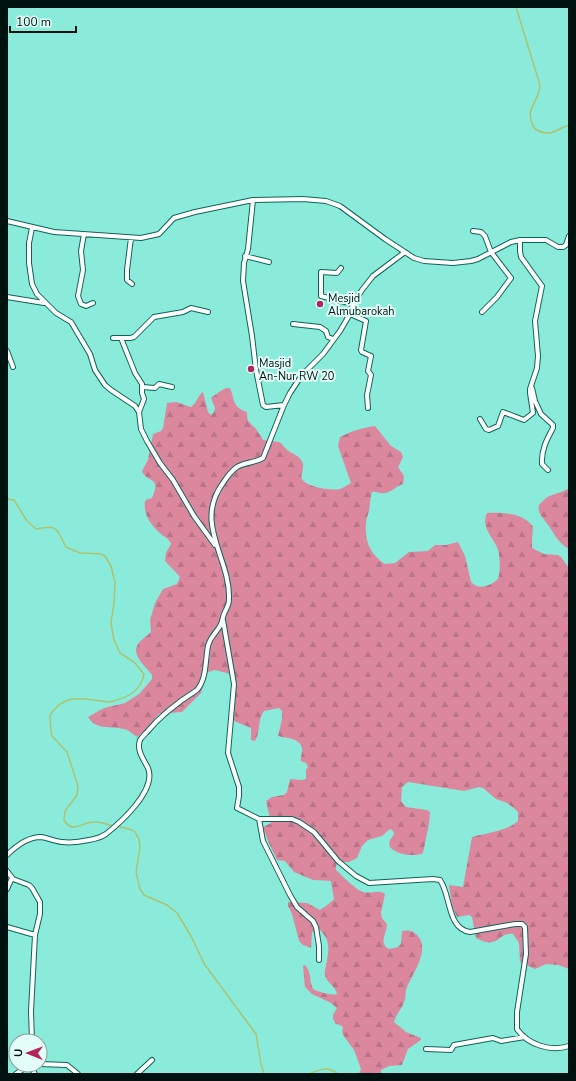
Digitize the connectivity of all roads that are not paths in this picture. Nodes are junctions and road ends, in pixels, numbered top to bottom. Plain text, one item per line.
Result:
1 (253, 200) junction
2 (7, 221) edge
3 (32, 228) junction
4 (473, 231) dead end
5 (84, 234) junction
6 (569, 236) edge
7 (132, 238) junction
8 (520, 240) junction
9 (405, 252) junction
10 (491, 252) junction
11 (245, 256) junction
12 (269, 262) dead end
13 (341, 268) dead end
14 (132, 284) dead end
15 (7, 297) edge
16 (44, 303) junction
17 (93, 303) dead end
18 (353, 304) junction
19 (208, 312) dead end
20 (482, 312) dead end
21 (350, 314) junction
22 (293, 324) dead end
23 (113, 338) dead end
24 (122, 338) junction
25 (333, 339) junction
26 (7, 351) edge
27 (13, 367) dead end
28 (531, 384) junction
29 (143, 387) junction
30 (172, 387) dead end
31 (284, 405) junction
32 (368, 408) dead end
33 (139, 412) junction
34 (480, 419) dead end
35 (548, 470) dead end
36 (217, 547) junction
37 (223, 618) junction
38 (259, 819) junction
39 (7, 855) edge
40 (7, 871) edge
41 (12, 878) junction
42 (7, 889) edge
43 (7, 927) edge
44 (35, 936) junction
45 (319, 960) dead end
46 (32, 1033) edge
47 (525, 1036) junction
48 (569, 1046) edge
49 (426, 1049) dead end
50 (152, 1060) dead end
51 (48, 1064) edge
52 (78, 1074) edge
53 (136, 1074) edge

1 - 7 street
1 - 9 street
1 - 11 street
2 - 3 street
3 - 5 street
3 - 16 street
4 - 10 street
5 - 7 street
5 - 17 street
6 - 8 street
7 - 14 street
8 - 10 street
8 - 28 street
9 - 10 street
9 - 18 street
10 - 20 street
11 - 12 street
11 - 31 street
13 - 18 street
15 - 16 street
16 - 33 street
18 - 21 street
19 - 24 street
21 - 25 street
21 - 32 street
22 - 25 street
23 - 24 street
24 - 29 street
25 - 31 street
26 - 27 street
28 - 34 street
28 - 35 street
29 - 30 street
29 - 33 street
31 - 36 street
33 - 36 street
36 - 37 street
37 - 38 street
37 - 39 street
38 - 45 street
38 - 47 street
40 - 41 street
41 - 42 street
41 - 44 street
43 - 44 street
44 - 46 street
47 - 48 street
47 - 49 street
50 - 53 street
51 - 52 street

